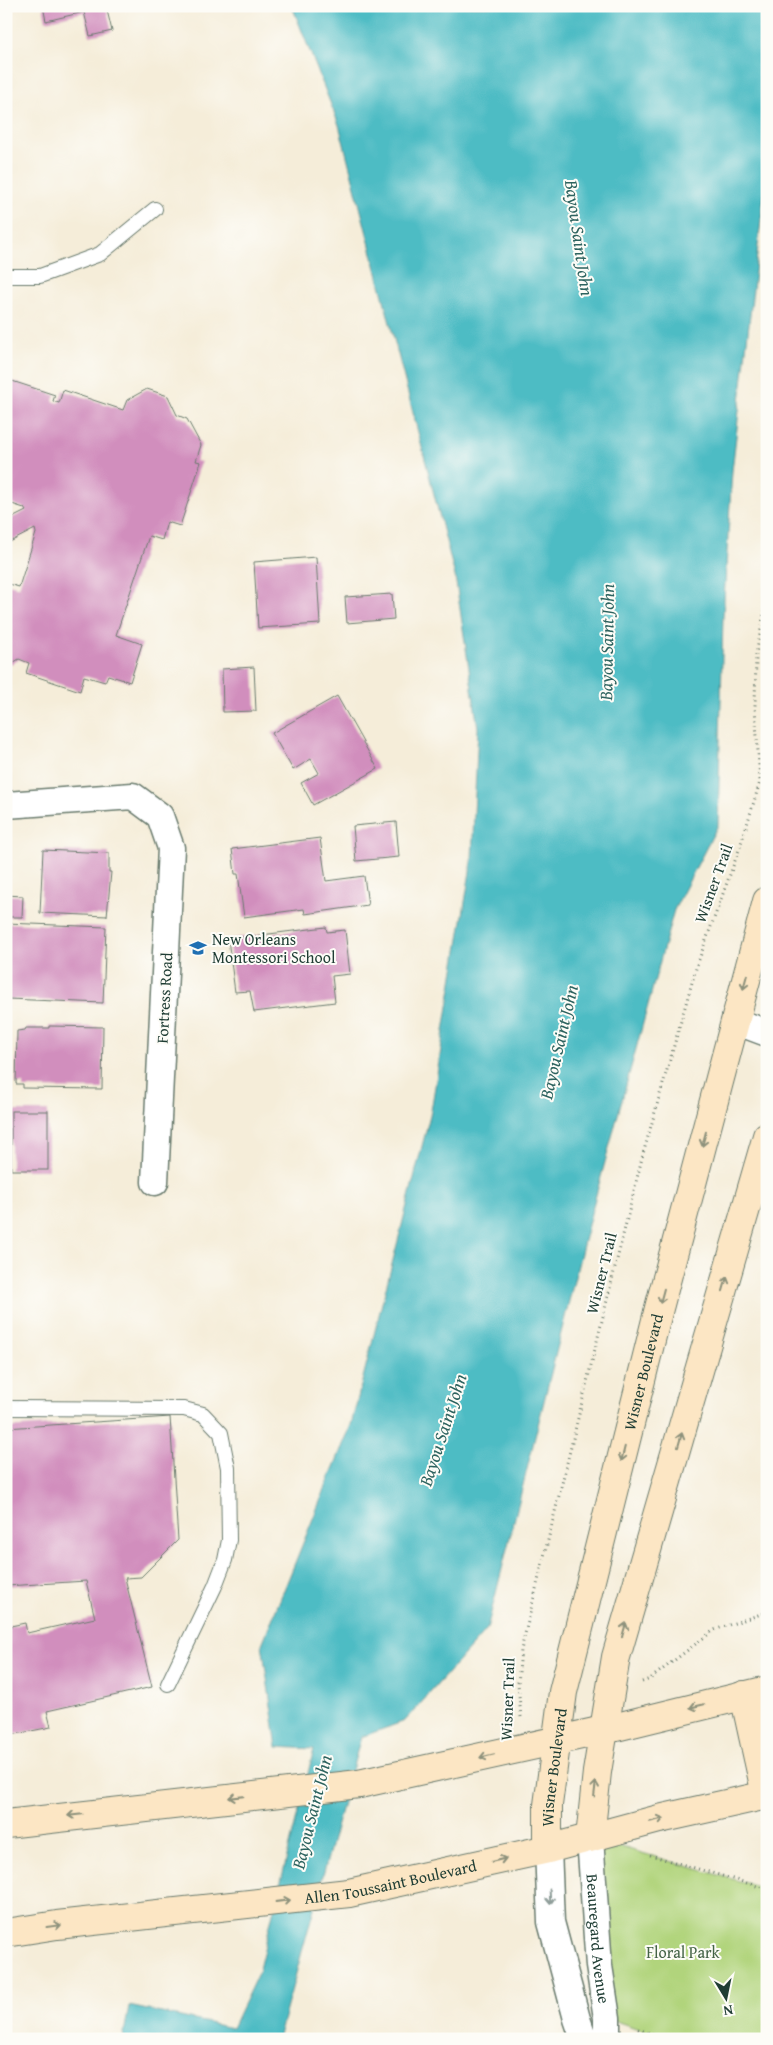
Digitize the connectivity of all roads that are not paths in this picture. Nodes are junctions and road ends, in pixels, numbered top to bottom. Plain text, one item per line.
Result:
1 (155, 209) dead end
2 (6, 276) edge
3 (6, 806) edge
4 (767, 901) edge
5 (735, 1021) junction
6 (767, 1033) edge
7 (767, 1136) edge
8 (155, 1182) dead end
9 (6, 1408) edge
10 (168, 1684) dead end
11 (755, 1692) edge
12 (604, 1730) junction
13 (558, 1739) junction
14 (766, 1795) edge
15 (6, 1824) edge
16 (590, 1838) junction
17 (548, 1849) junction
18 (6, 1933) edge
19 (584, 2039) edge
20 (607, 2039) edge

1 - 2 lane
3 - 8 street, Fortress Road
4 -> 5 street, Wisner Boulevard
5 - 6 street
5 -> 13 street, Wisner Boulevard
12 -> 7 street
9 - 10 lane
11 -> 12 street
11 - 14 street
12 - 13 street
16 -> 12 street
13 -> 15 street
13 - 17 street, Wisner Boulevard
16 -> 14 street, Allen Toussaint Boulevard
16 - 17 street, Allen Toussaint Boulevard
16 - 20 street, Beauregard Avenue
18 -> 17 street, Allen Toussaint Boulevard
17 -> 19 street, Beauregard Avenue

